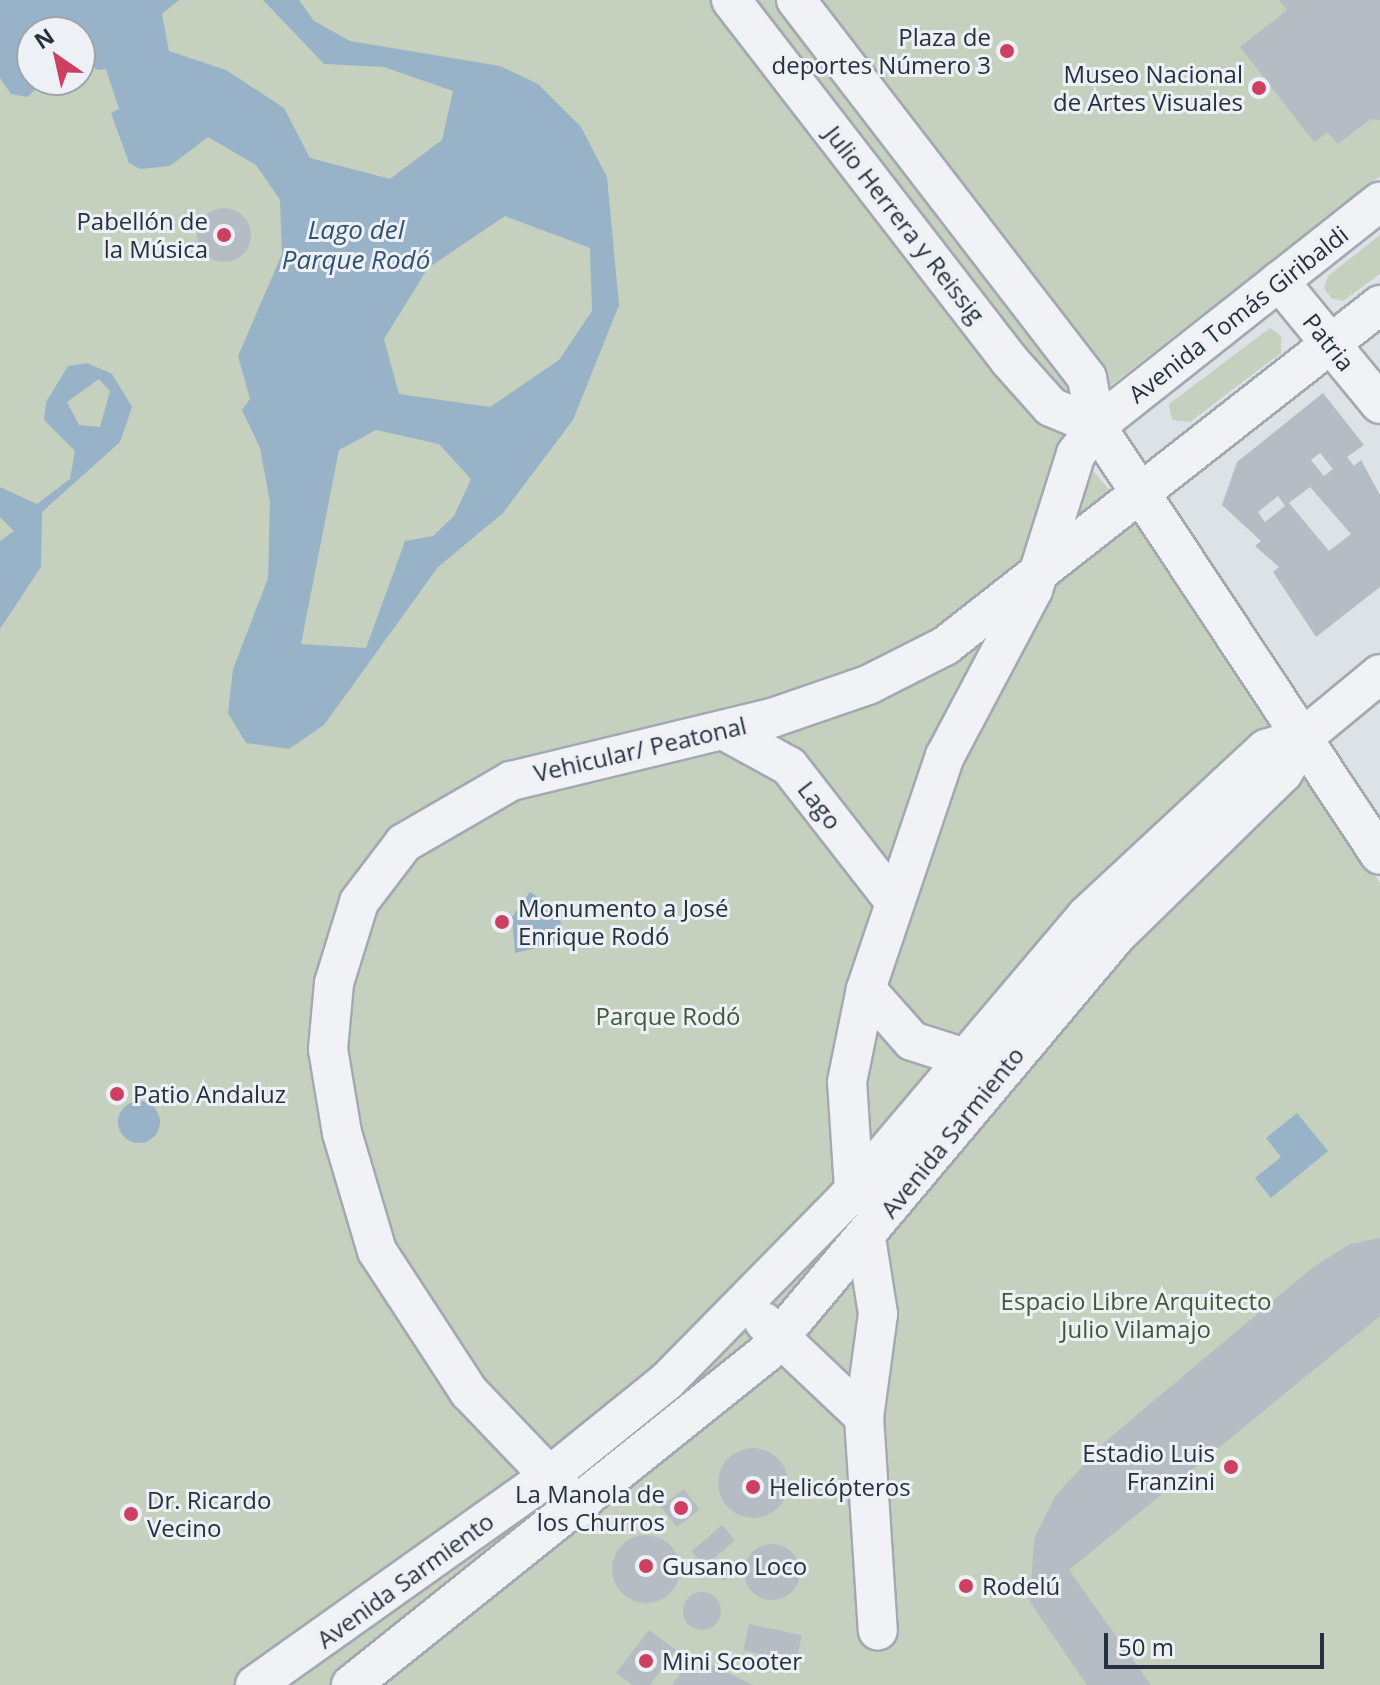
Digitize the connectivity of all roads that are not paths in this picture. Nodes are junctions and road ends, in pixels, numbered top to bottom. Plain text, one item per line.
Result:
1 (731, 0) edge
2 (796, 0) edge
3 (1380, 202) edge
4 (1279, 281) junction
5 (1380, 305) edge
6 (1330, 344) junction
7 (1380, 404) edge
8 (1096, 426) junction
9 (1142, 487) junction
10 (1043, 567) junction
11 (1380, 674) edge
12 (725, 731) junction
13 (1305, 736) junction
14 (1380, 855) edge
15 (895, 902) junction
16 (866, 989) junction
17 (965, 1058) junction
18 (854, 1189) junction
19 (866, 1238) junction
20 (746, 1307) junction
21 (782, 1337) junction
22 (864, 1417) junction
23 (553, 1473) junction
24 (580, 1508) junction
25 (878, 1631) dead end
26 (255, 1685) edge
27 (351, 1685) edge

1 - 8 street, Julio Herrera y Reissig
2 - 8 street, Julio Herrera y Reissig
3 - 4 street, Avenida Tomás Giribaldi
4 - 6 street, Patria
4 - 8 street, Avenida Tomás Giribaldi
5 - 6 street
6 - 7 street, Patria
6 - 9 street
8 - 9 street, Julio Herrera y Reissig
8 - 10 street
9 - 10 street, Vehicular/ Peatonal
9 - 13 street, Julio Herrera y Reissig
10 - 12 street, Vehicular/ Peatonal
10 - 15 street
11 - 13 street, Avenida Sarmiento
12 - 15 street, Lago
12 - 23 street, Vehicular/ Peatonal
13 - 14 street, Julio Herrera y Reissig
13 - 17 street, Avenida Sarmiento
13 - 19 street, Avenida Sarmiento
15 - 16 street
16 - 17 street
16 - 18 street
17 - 18 street, Avenida Sarmiento
18 - 20 street, Avenida Sarmiento
19 - 21 street, Avenida Sarmiento
19 - 22 street
20 - 21 street
20 - 23 street, Avenida Sarmiento
21 - 22 street
21 - 24 street, Avenida Sarmiento
22 - 25 street
23 - 24 street
23 - 26 street, Avenida Sarmiento
24 - 27 street, Avenida Sarmiento

